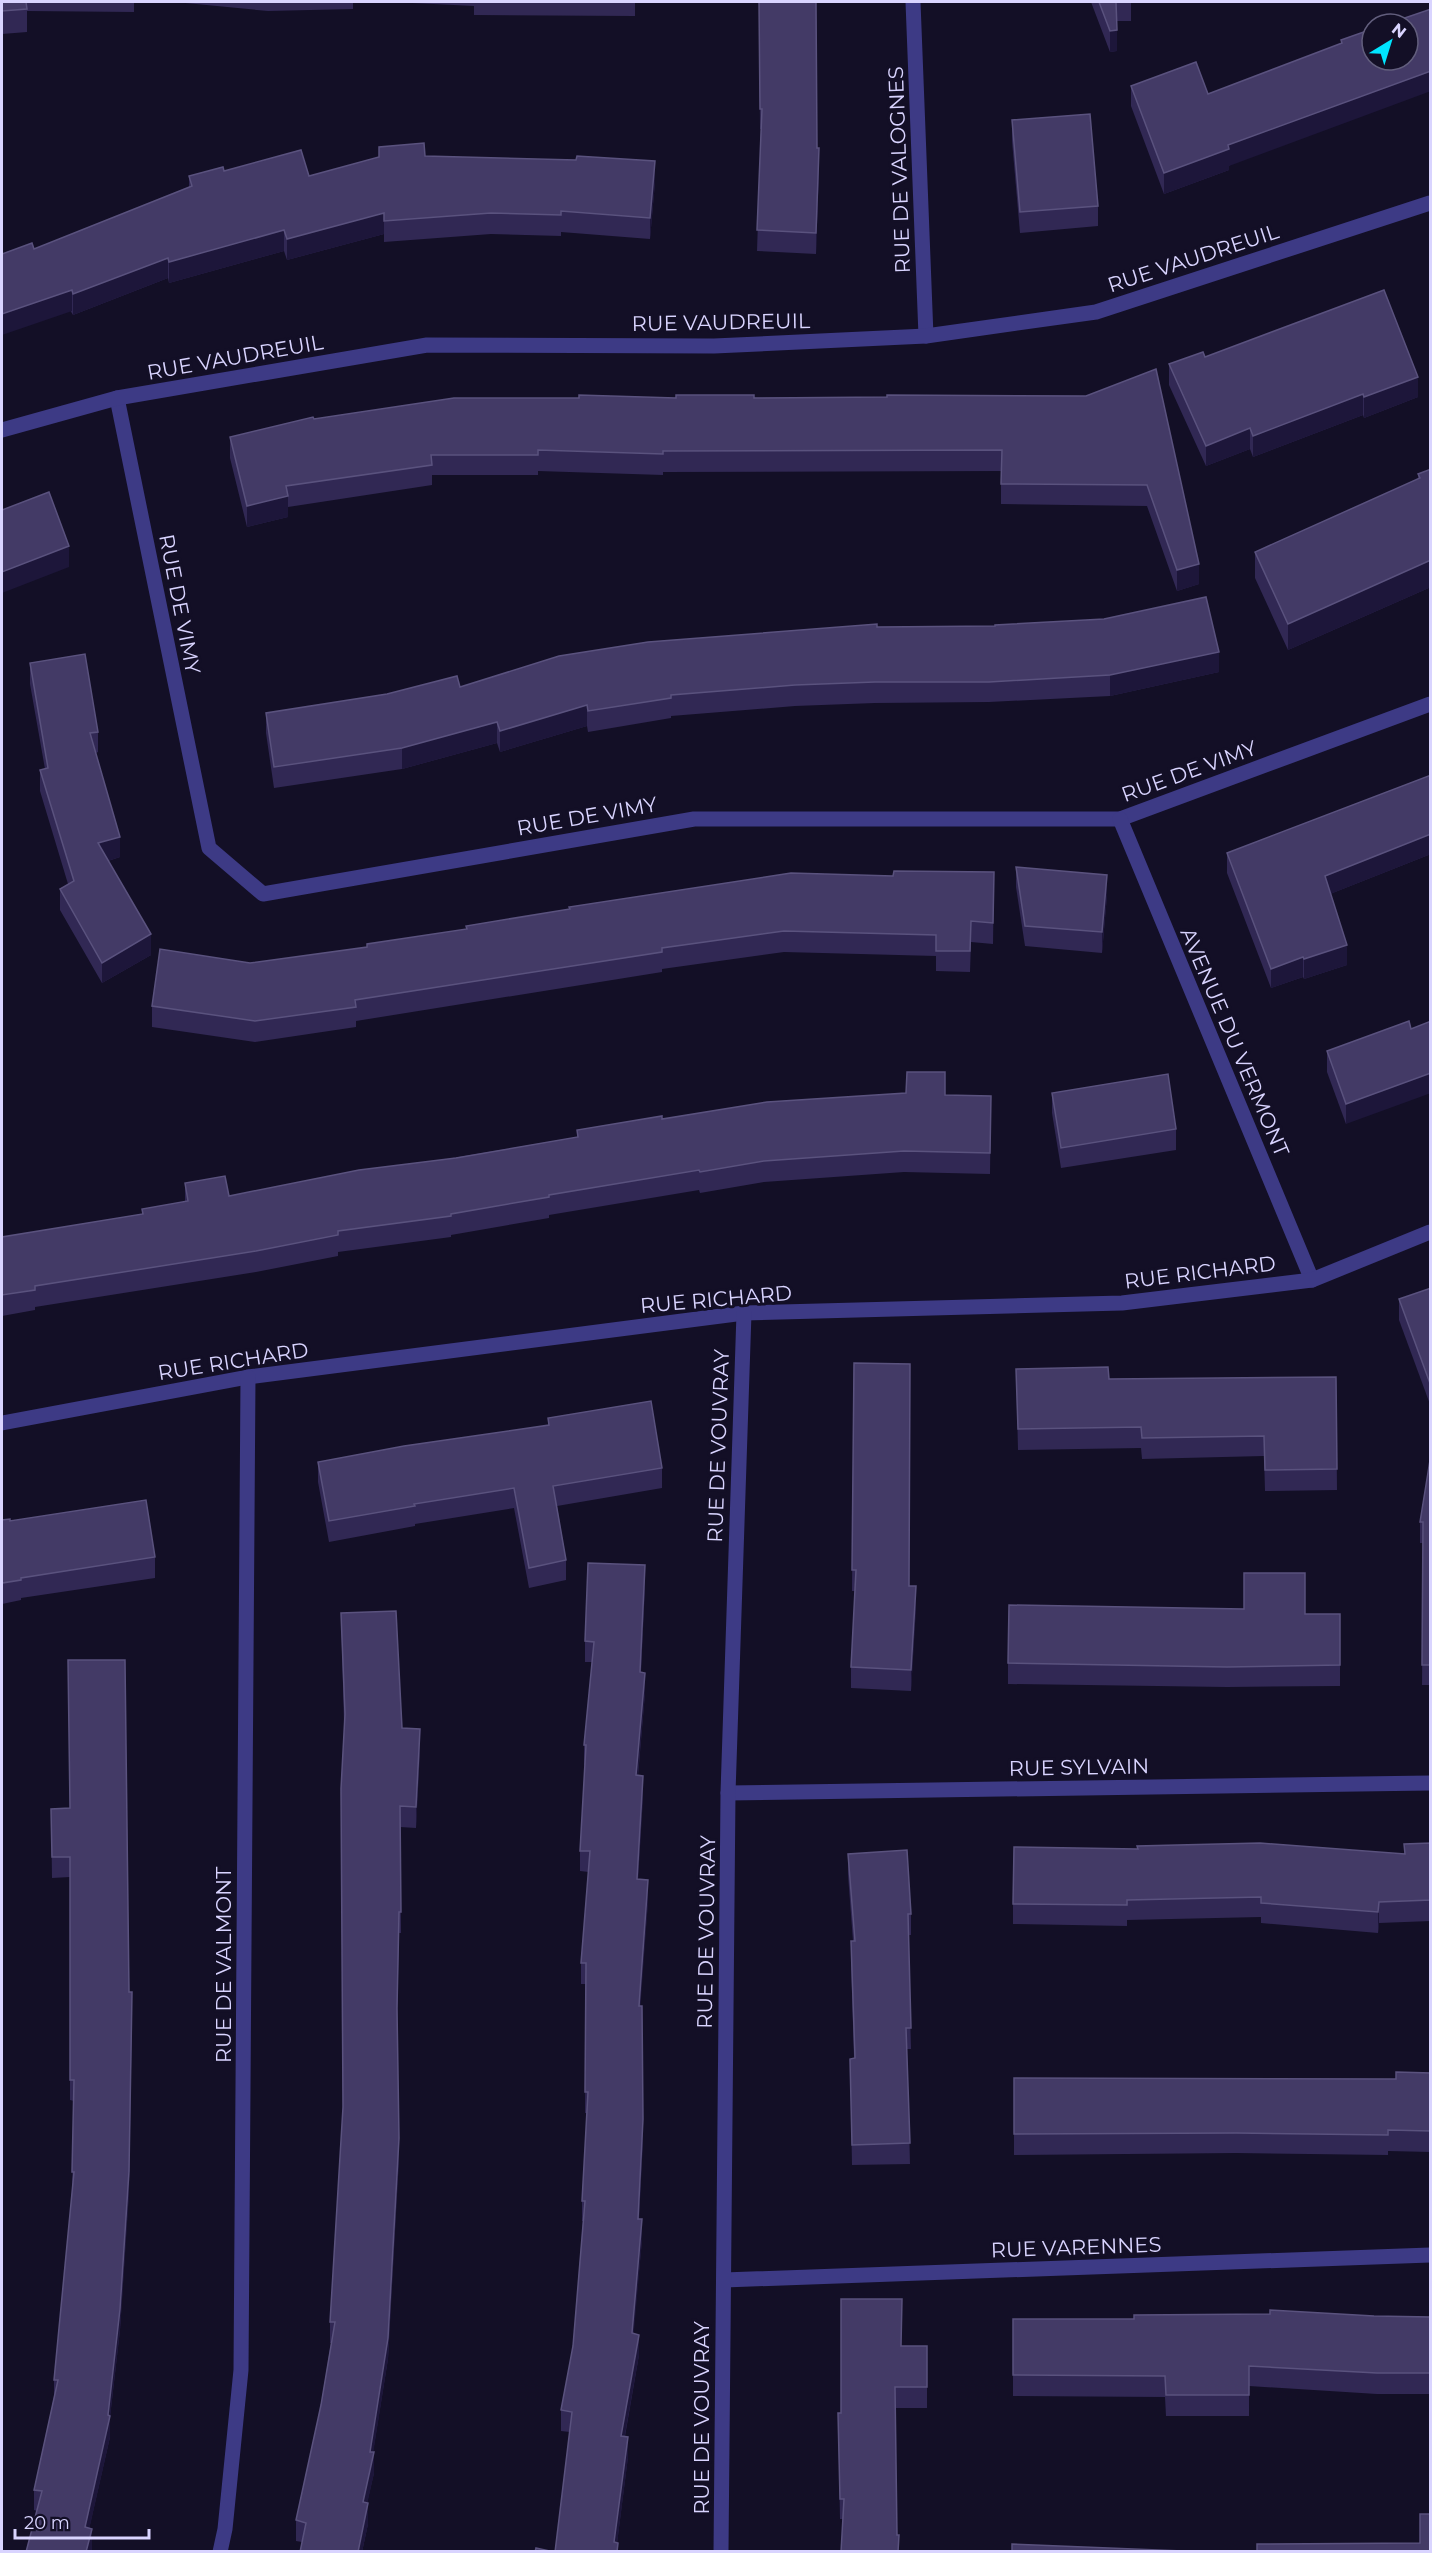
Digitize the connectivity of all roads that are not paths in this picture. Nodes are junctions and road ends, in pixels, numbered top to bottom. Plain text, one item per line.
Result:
1 (913, 2) edge
2 (1431, 203) edge
3 (926, 336) junction
4 (117, 398) junction
5 (2, 429) edge
6 (1431, 704) edge
7 (1120, 819) junction
8 (1431, 1232) edge
9 (1312, 1280) junction
10 (744, 1313) junction
11 (248, 1377) junction
12 (2, 1423) edge
13 (1431, 1783) edge
14 (728, 1793) junction
15 (1431, 2255) edge
16 (723, 2280) junction
17 (220, 2552) edge
18 (721, 2552) edge

1 - 3 street, RUE DE VALOGNES
2 - 3 street, RUE VAUDREUIL
3 - 4 street, RUE VAUDREUIL
4 - 5 street, RUE VAUDREUIL
4 - 7 street, RUE DE VIMY
6 - 7 street, RUE DE VIMY
7 - 9 street, AVENUE DU VERMONT
8 - 9 street, RUE RICHARD
9 - 10 street, RUE RICHARD
10 - 11 street, RUE RICHARD
10 - 14 street, RUE DE VOUVRAY
11 - 12 street, RUE RICHARD
11 - 17 street, RUE DE VALMONT
13 - 14 street, RUE SYLVAIN
14 - 16 street, RUE DE VOUVRAY
15 - 16 street, RUE VARENNES
16 - 18 street, RUE DE VOUVRAY

